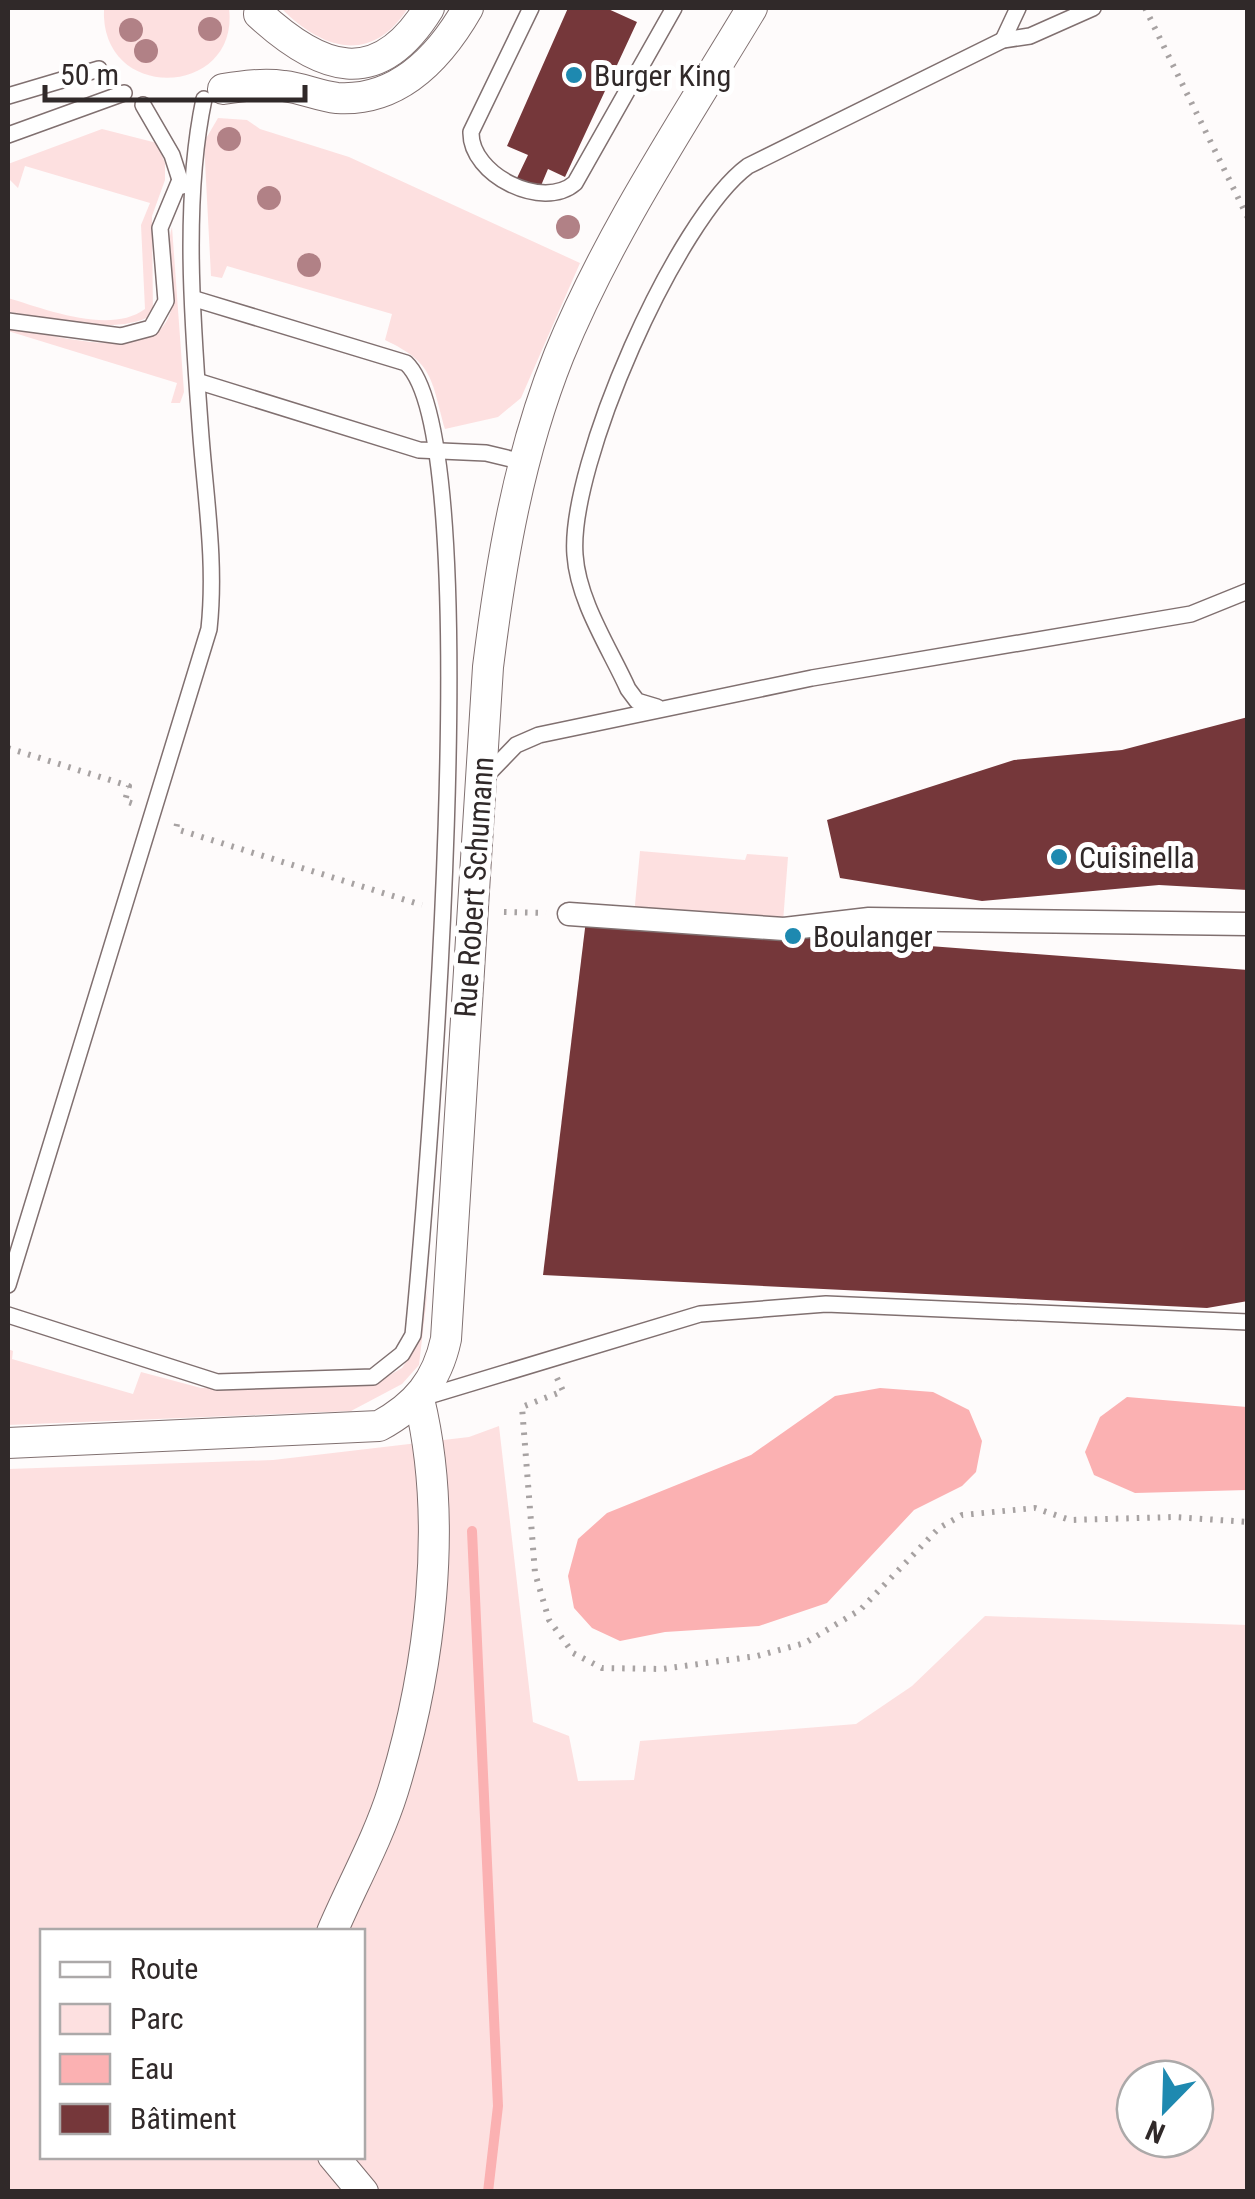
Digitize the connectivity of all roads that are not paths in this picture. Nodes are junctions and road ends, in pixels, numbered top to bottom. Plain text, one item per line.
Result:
1 (429, 8) edge
2 (468, 8) edge
3 (531, 8) edge
4 (674, 8) edge
5 (752, 8) edge
6 (1018, 8) edge
7 (1093, 8) edge
8 (259, 14) dead end
9 (1003, 40) junction
10 (99, 69) dead end
11 (124, 93) dead end
12 (214, 94) joint
13 (8, 96) edge
14 (144, 105) dead end
15 (8, 135) edge
16 (180, 180) junction
17 (190, 222) junction
18 (196, 298) junction
19 (8, 321) edge
20 (200, 382) junction
21 (439, 452) junction
22 (523, 462) junction
23 (1248, 590) edge
24 (656, 707) junction
25 (480, 782) junction
26 (569, 914) road end
27 (1248, 924) edge
28 (8, 1285) edge
29 (8, 1315) edge
30 (1248, 1322) edge
31 (419, 1400) junction
32 (8, 1443) edge
33 (333, 1929) edge
34 (336, 2159) edge
35 (363, 2192) edge

1 - 8 street
2 - 12 street
3 - 4 lane
5 - 22 street, Rue Robert Schumann
6 - 9 lane
7 - 9 lane
9 - 24 lane
10 - 13 lane
11 - 15 lane
12 - 17 lane
14 - 16 lane
16 - 17 lane
16 - 19 lane
17 - 18 lane
18 - 20 lane
18 - 21 lane
20 - 21 lane
20 - 28 lane
21 - 22 lane
21 - 29 lane
22 - 25 street, Rue Robert Schumann
23 - 24 lane
24 - 25 lane
25 - 31 street, Rue Robert Schumann
26 - 27 street
30 - 31 lane
31 - 32 street
31 - 33 street
34 - 35 street

